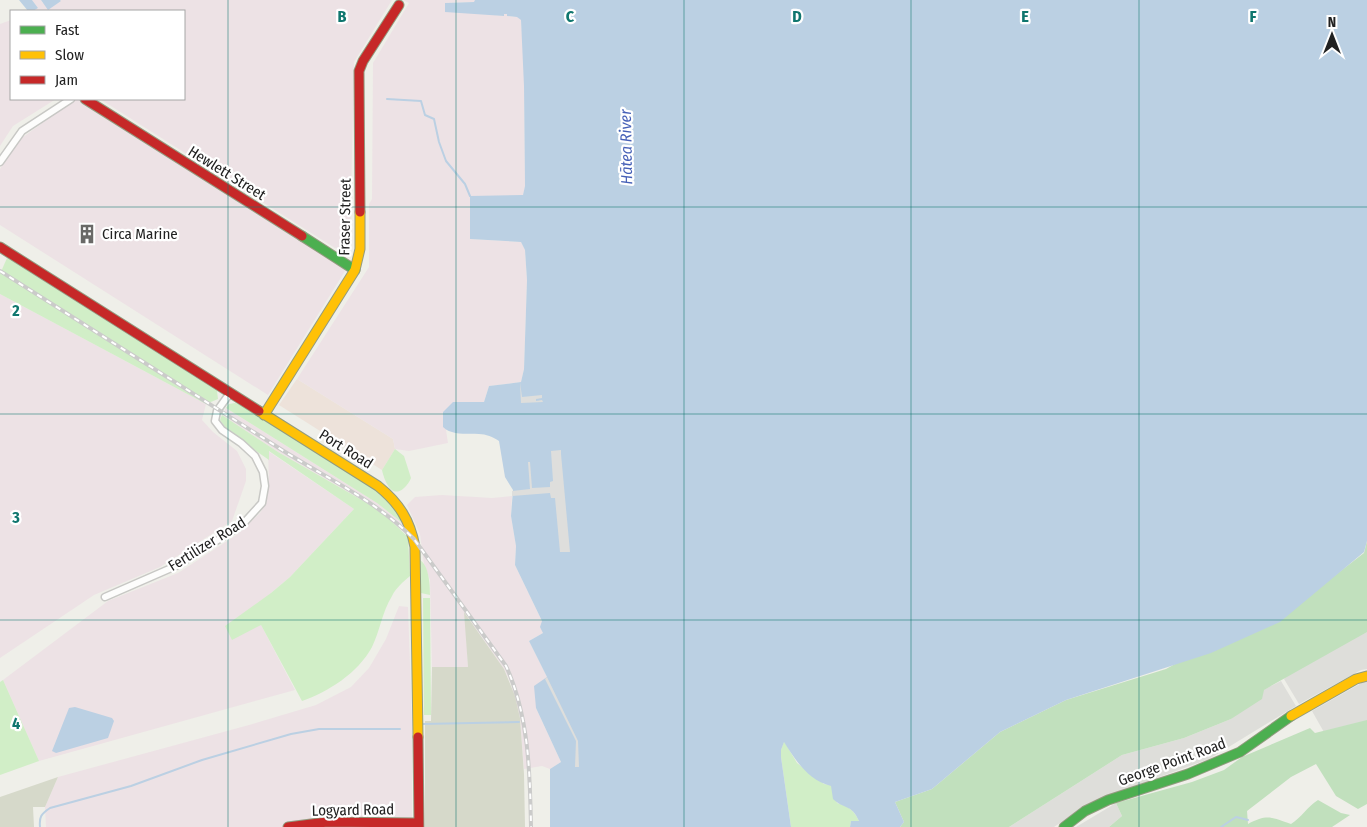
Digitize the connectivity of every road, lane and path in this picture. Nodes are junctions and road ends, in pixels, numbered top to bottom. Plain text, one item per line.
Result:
1 (399, 5) dead end
2 (68, 100) edge
3 (87, 100) edge
4 (0, 162) edge
5 (0, 248) edge
6 (355, 270) junction
7 (230, 392) junction
8 (264, 415) junction
9 (105, 596) dead end
10 (1367, 676) edge
11 (418, 825) edge
12 (288, 827) edge
13 (1064, 827) edge

1 - 6 street, Fraser Street
2 - 4 street
3 - 6 street, Hewlett Street
5 - 7 street, Port Road
6 - 8 street, Fraser Street
7 - 8 street, Port Road
7 - 9 street, Fertilizer Road
8 - 11 street, Port Road
10 - 13 street, George Point Road
11 - 12 street, Logyard Road

